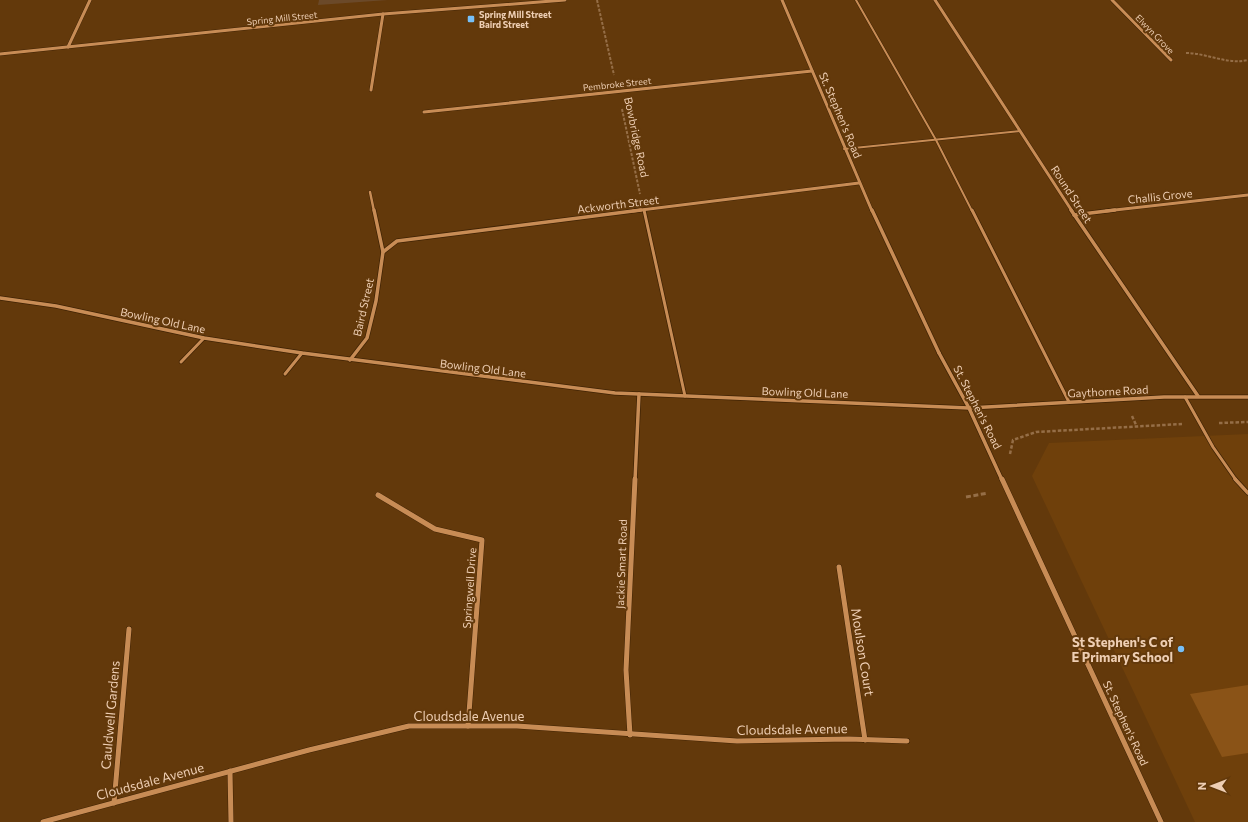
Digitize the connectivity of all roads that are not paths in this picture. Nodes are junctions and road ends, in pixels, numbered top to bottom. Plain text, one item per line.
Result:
1 (90, 0) edge
2 (565, 0) edge
3 (782, 0) edge
4 (856, 0) edge
5 (935, 0) edge
6 (1112, 0) edge
7 (542, 1) edge
8 (383, 14) junction
9 (68, 47) junction
10 (0, 54) edge
11 (1171, 60) dead end
12 (812, 71) junction
13 (371, 90) dead end
14 (424, 112) dead end
15 (1020, 131) junction
16 (936, 140) junction
17 (844, 149) junction
18 (859, 183) junction
19 (370, 192) dead end
20 (1248, 195) edge
21 (644, 210) junction
22 (1074, 215) junction
23 (383, 252) junction
24 (0, 298) edge
25 (204, 338) junction
26 (302, 353) junction
27 (939, 353) joint
28 (350, 360) junction
29 (181, 362) dead end
30 (285, 374) dead end
31 (638, 394) junction
32 (685, 396) junction
33 (1198, 396) junction
34 (1185, 397) junction
35 (1248, 397) edge
36 (1069, 402) junction
37 (969, 408) junction
38 (1248, 492) edge
39 (378, 495) dead end
40 (839, 567) dead end
41 (129, 630) dead end
42 (468, 726) junction
43 (630, 734) junction
44 (865, 740) junction
45 (907, 741) dead end
46 (230, 771) junction
47 (114, 802) junction
48 (42, 822) edge
49 (231, 822) edge
50 (1161, 822) edge

1 - 9 street
2 - 7 street, Spring Mill Street
3 - 12 street, St. Stephen's Road
4 - 16 lane
5 - 15 street, Round Street
6 - 11 street, Elwyn Grove
7 - 8 street, Spring Mill Street
8 - 9 street, Spring Mill Street
8 - 13 street
9 - 10 street, Spring Mill Street
12 - 14 street, Pembroke Street
12 - 17 street, St. Stephen's Road
15 - 16 lane
15 - 22 street, Round Street
16 - 17 lane
16 - 36 lane
17 - 18 street, St. Stephen's Road
18 - 21 street, Ackworth Street
18 - 27 street, St. Stephen's Road
19 - 23 street
20 - 22 street, Challis Grove
21 - 23 street, Ackworth Street
21 - 32 lane
22 - 33 street, Round Street
23 - 28 street, Baird Street
24 - 25 street, Bowling Old Lane
25 - 26 street, Bowling Old Lane
25 - 29 lane
26 - 28 street, Bowling Old Lane
26 - 30 lane
27 - 37 street, St. Stephen's Road
28 - 31 street, Bowling Old Lane
31 - 32 street, Bowling Old Lane
31 - 43 street, Jackie Smart Road
32 - 37 street, Bowling Old Lane
33 - 34 street, Gaythorne Road
33 - 35 street, Gaythorne Road
34 - 36 street, Gaythorne Road
34 - 38 lane
36 - 37 street, Gaythorne Road
37 - 50 street, St. Stephen's Road
39 - 42 street, Springwell Drive
40 - 44 street, Moulson Court
41 - 47 street, Cauldwell Gardens
42 - 43 street, Cloudsdale Avenue
42 - 46 street, Cloudsdale Avenue
43 - 44 street, Cloudsdale Avenue
44 - 45 street, Cloudsdale Avenue
46 - 47 street, Cloudsdale Avenue
46 - 49 street
47 - 48 street, Cloudsdale Avenue

